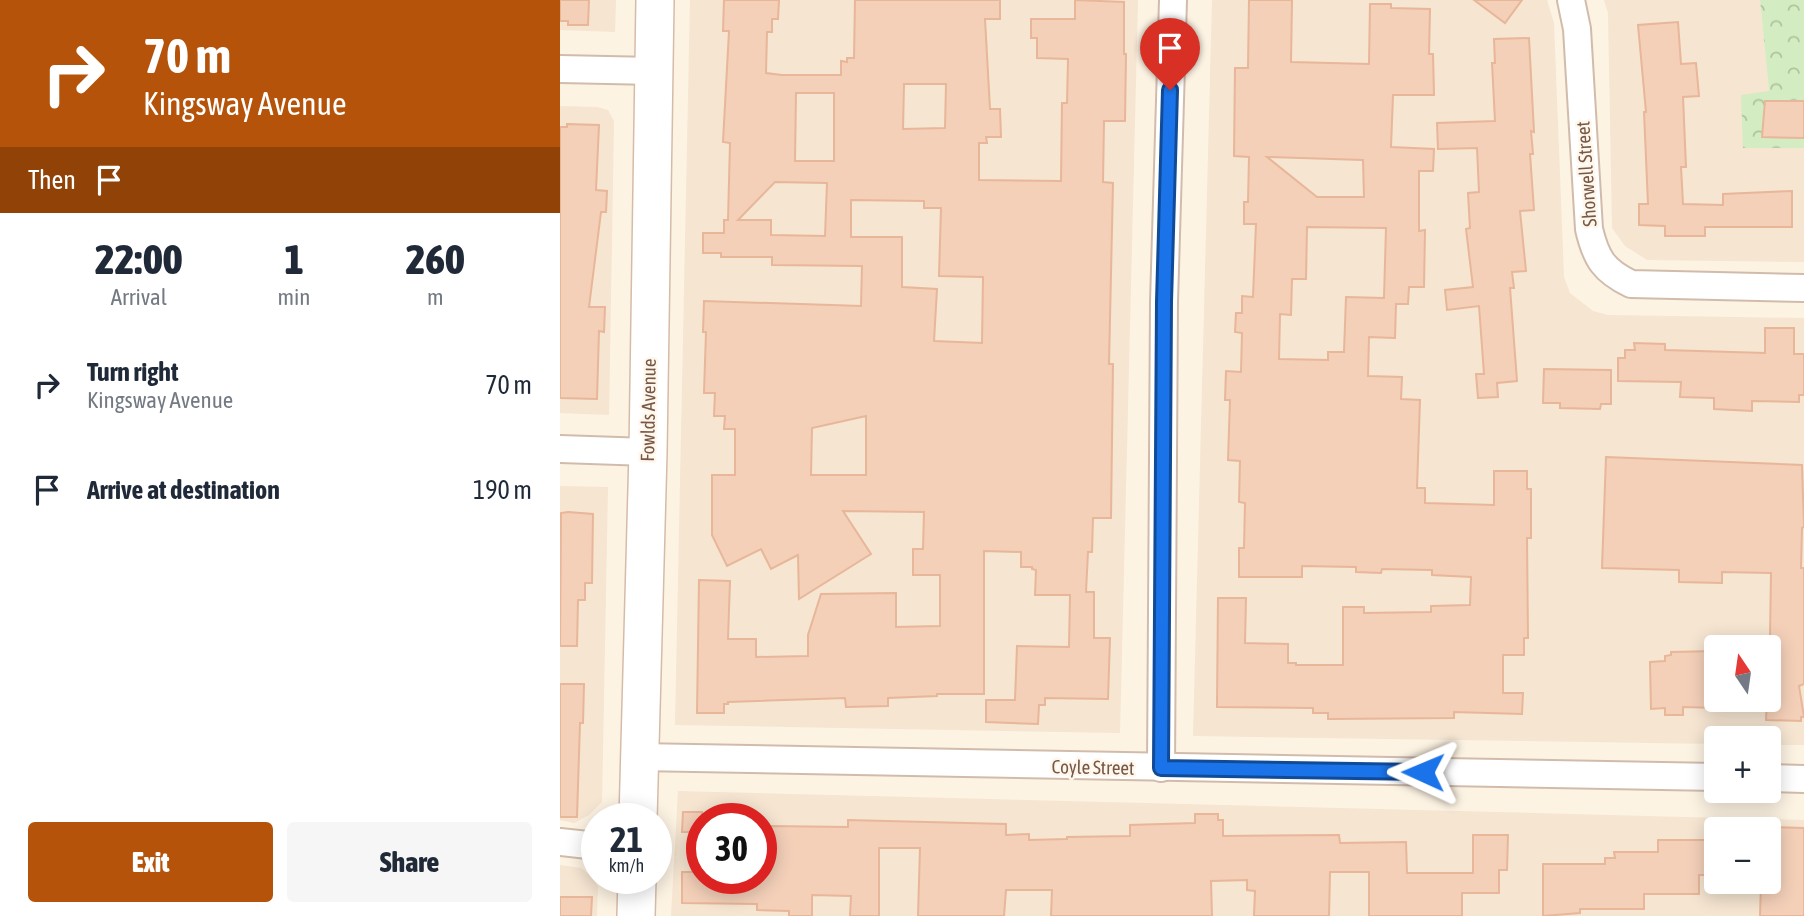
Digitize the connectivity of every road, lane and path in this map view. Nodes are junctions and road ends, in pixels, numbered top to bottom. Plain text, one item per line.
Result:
1 (655, 0) edge
2 (1173, 0) edge
3 (1571, 0) edge
4 (560, 69) edge
5 (654, 71) junction
6 (1804, 288) edge
7 (560, 449) edge
8 (648, 452) junction
9 (638, 757) junction
10 (1161, 768) junction
11 (1704, 777) edge
12 (1781, 778) edge
13 (1804, 779) edge
14 (638, 803) edge
15 (560, 842) edge
16 (581, 844) edge
17 (637, 894) edge
18 (636, 916) edge

1 - 5 street, Fowlds Avenue
2 - 10 street
3 - 6 street, Shorwell Street
4 - 5 street
5 - 8 street, Fowlds Avenue
7 - 8 street
8 - 9 street, Fowlds Avenue
9 - 10 street, Coyle Street
9 - 14 street, Fowlds Avenue
10 - 11 street, Coyle Street
12 - 13 street
15 - 16 street
17 - 18 street

